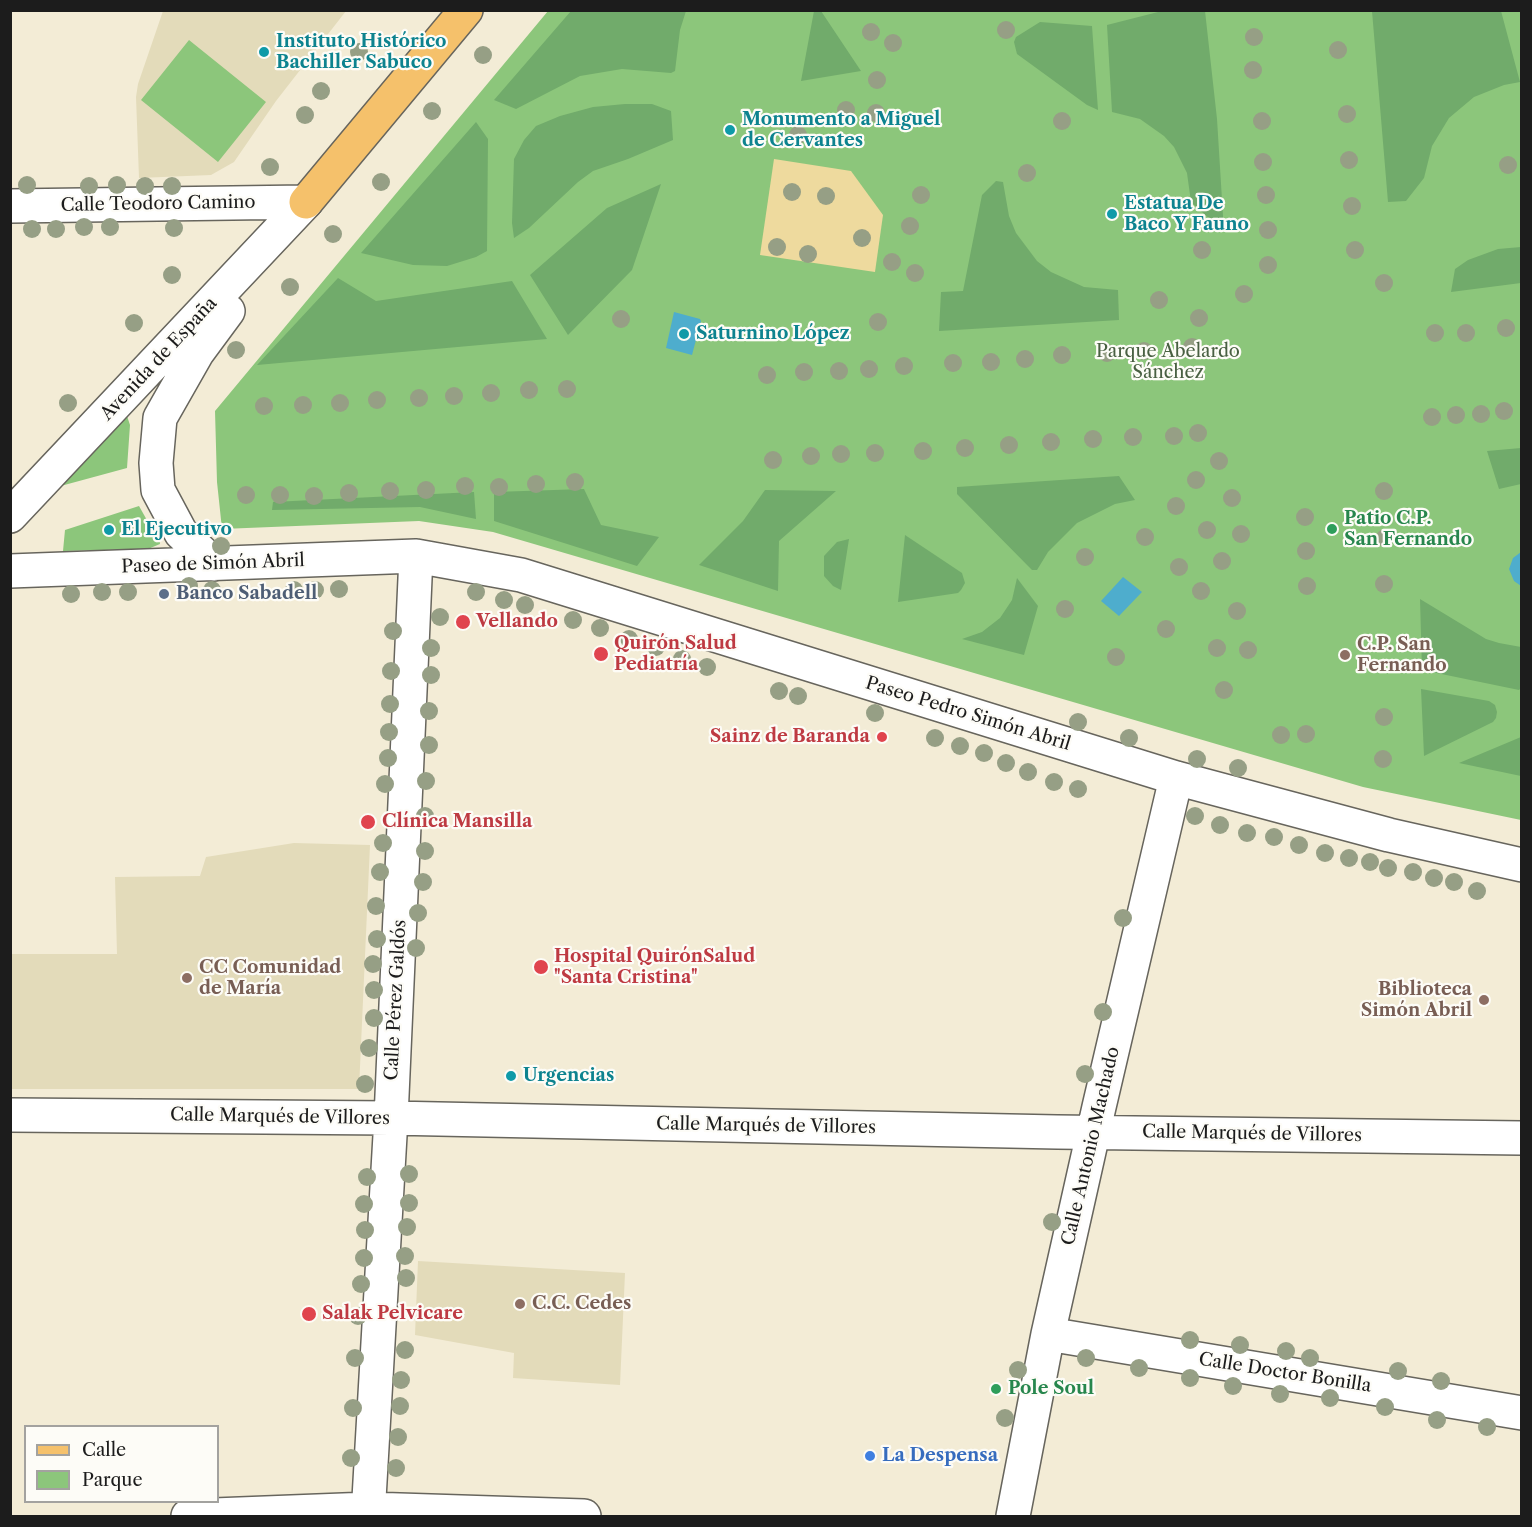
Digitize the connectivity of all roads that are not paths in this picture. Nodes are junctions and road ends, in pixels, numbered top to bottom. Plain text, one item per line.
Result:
1 (466, 10) edge
2 (306, 202) junction
3 (10, 206) edge
4 (10, 516) edge
5 (416, 556) junction
6 (214, 564) junction
7 (10, 571) edge
8 (1176, 778) junction
9 (1521, 865) edge
10 (10, 1115) edge
11 (391, 1118) junction
12 (1093, 1132) junction
13 (1521, 1138) edge
14 (1048, 1334) junction
15 (1521, 1413) edge
16 (369, 1513) edge
17 (188, 1516) edge
18 (584, 1516) edge
19 (1013, 1516) edge

1 - 2 main road, Avenida de España
2 - 3 street, Calle Teodoro Camino
2 - 4 street, Avenida de España
2 - 6 street, Avenida de España
5 - 6 street, Paseo de Simón Abril
5 - 8 street, Paseo Pedro Simón Abril
5 - 11 street, Calle Pérez Galdós
6 - 7 street, Paseo de Simón Abril
8 - 9 street, Paseo Pedro Simón Abril
8 - 12 street, Calle Antonio Machado
10 - 11 street, Calle Marqués de Villores
11 - 12 street, Calle Marqués de Villores
11 - 16 street, Calle Pérez Galdós
12 - 13 street, Calle Marqués de Villores
12 - 14 street, Calle Antonio Machado
14 - 15 street, Calle Doctor Bonilla
14 - 19 street, Calle Antonio Machado
16 - 17 street
16 - 18 street

